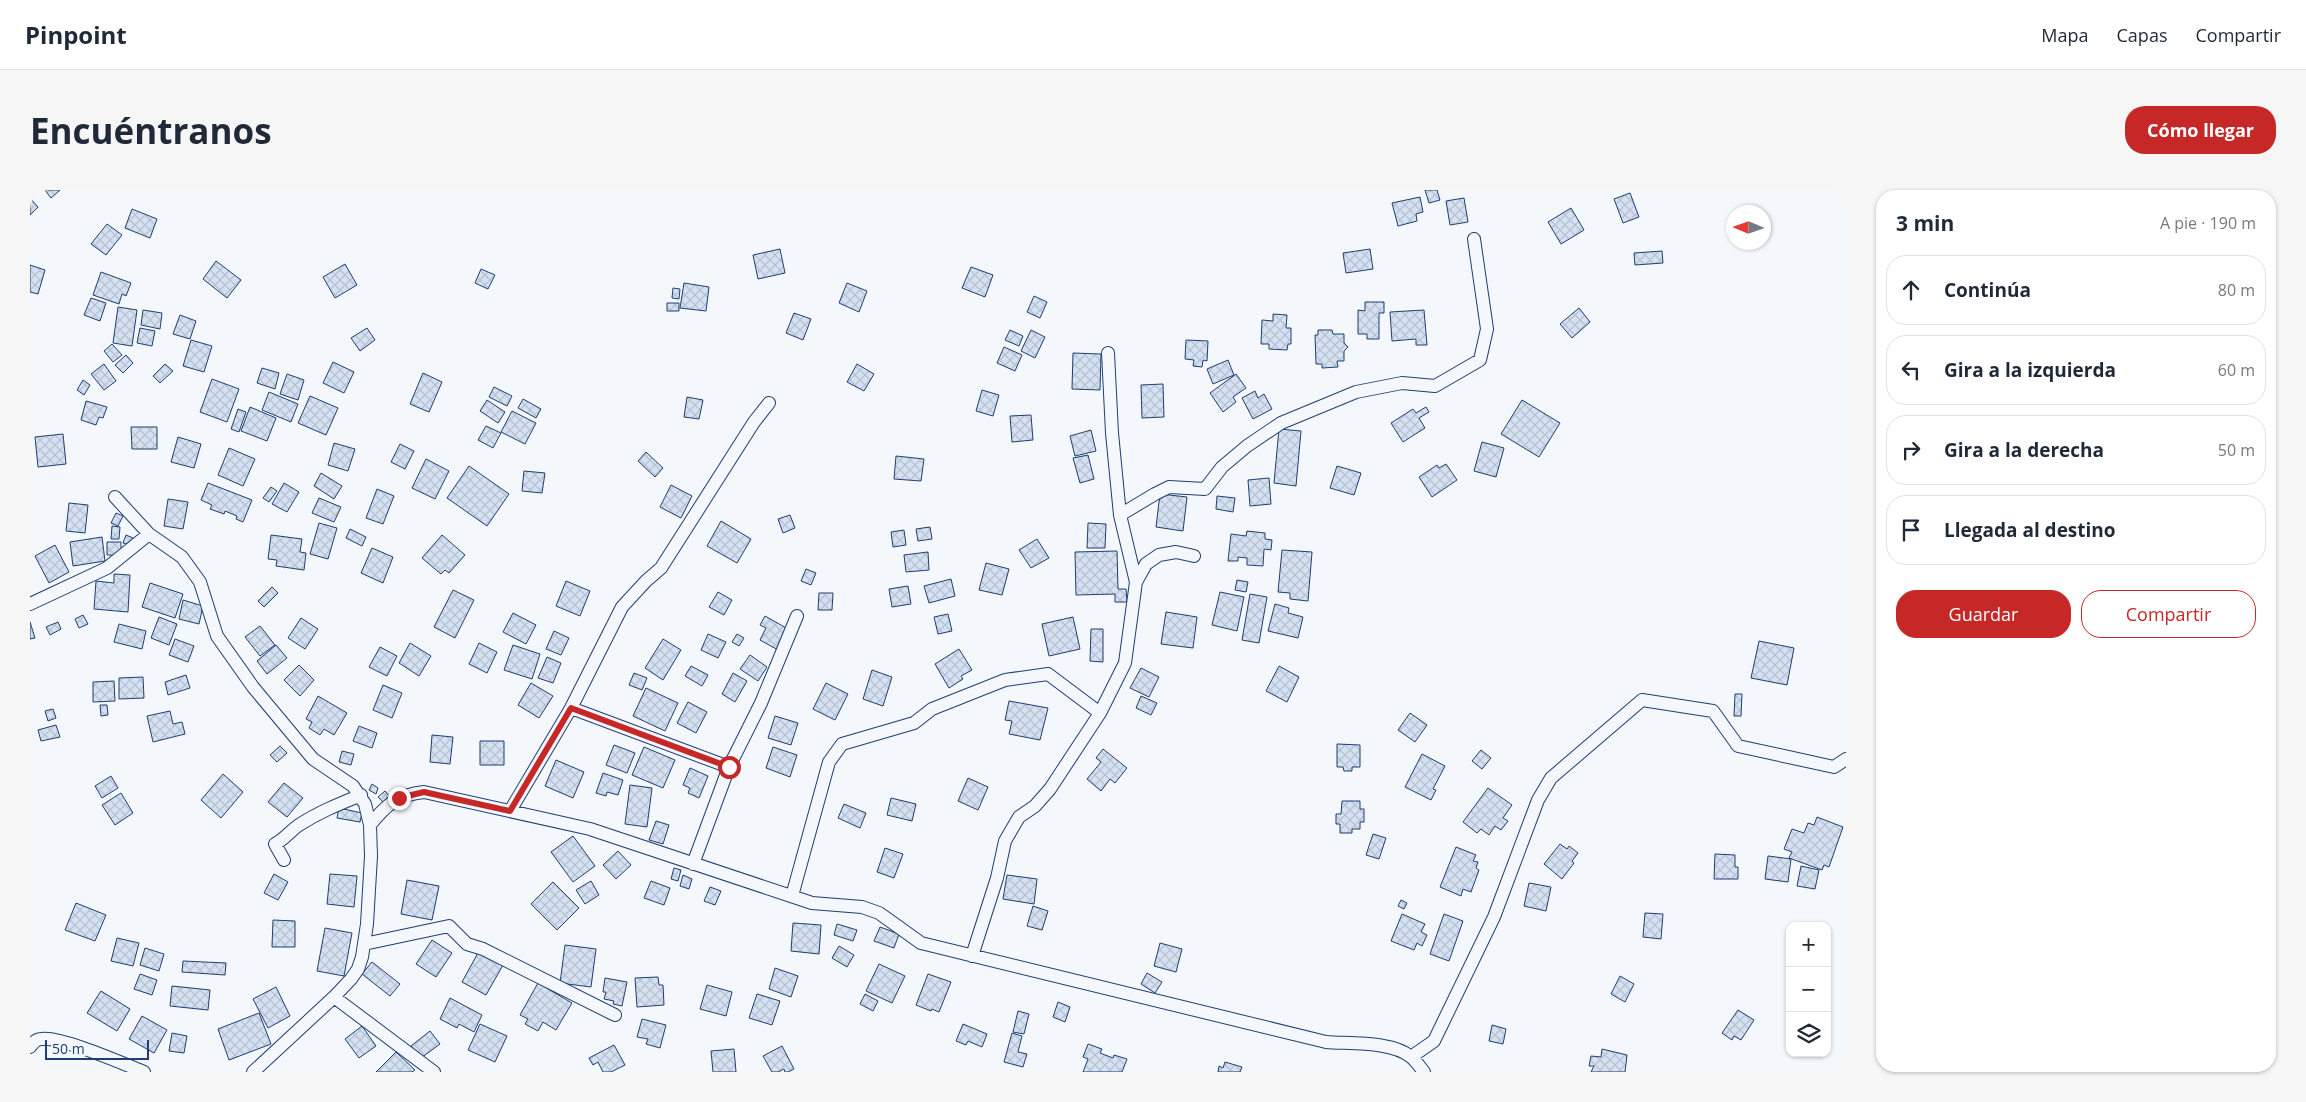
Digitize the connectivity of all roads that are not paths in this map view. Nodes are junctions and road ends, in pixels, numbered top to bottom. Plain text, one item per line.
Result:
1 (1474, 239) dead end
2 (1108, 353) dead end
3 (769, 403) dead end
4 (115, 497) dead end
5 (1120, 515) junction
6 (149, 534) junction
7 (1194, 556) dead end
8 (1136, 582) junction
9 (30, 604) edge
10 (797, 616) dead end
11 (571, 708) junction
12 (1100, 713) junction
13 (1846, 759) edge
14 (729, 767) junction
15 (361, 795) junction
16 (510, 811) junction
17 (370, 825) junction
18 (284, 860) dead end
19 (693, 864) junction
20 (792, 896) junction
21 (364, 944) junction
22 (972, 956) junction
23 (334, 997) junction
24 (615, 1015) dead end
25 (30, 1047) edge
26 (1411, 1057) junction
27 (144, 1072) edge
28 (253, 1072) edge
29 (434, 1072) edge
30 (1424, 1072) edge

1 - 5 street
2 - 5 street
3 - 11 street
4 - 6 street
5 - 8 street
6 - 9 street
6 - 15 street
7 - 8 street
8 - 12 street
10 - 14 street
11 - 14 street
11 - 16 street
12 - 20 street
12 - 22 street
13 - 26 street
14 - 19 street
15 - 17 street
15 - 18 street
16 - 17 street
16 - 19 street
17 - 21 street
19 - 20 street
20 - 22 street
21 - 23 street
21 - 24 street
22 - 26 street
23 - 28 street
23 - 29 street
25 - 27 street
26 - 30 street

